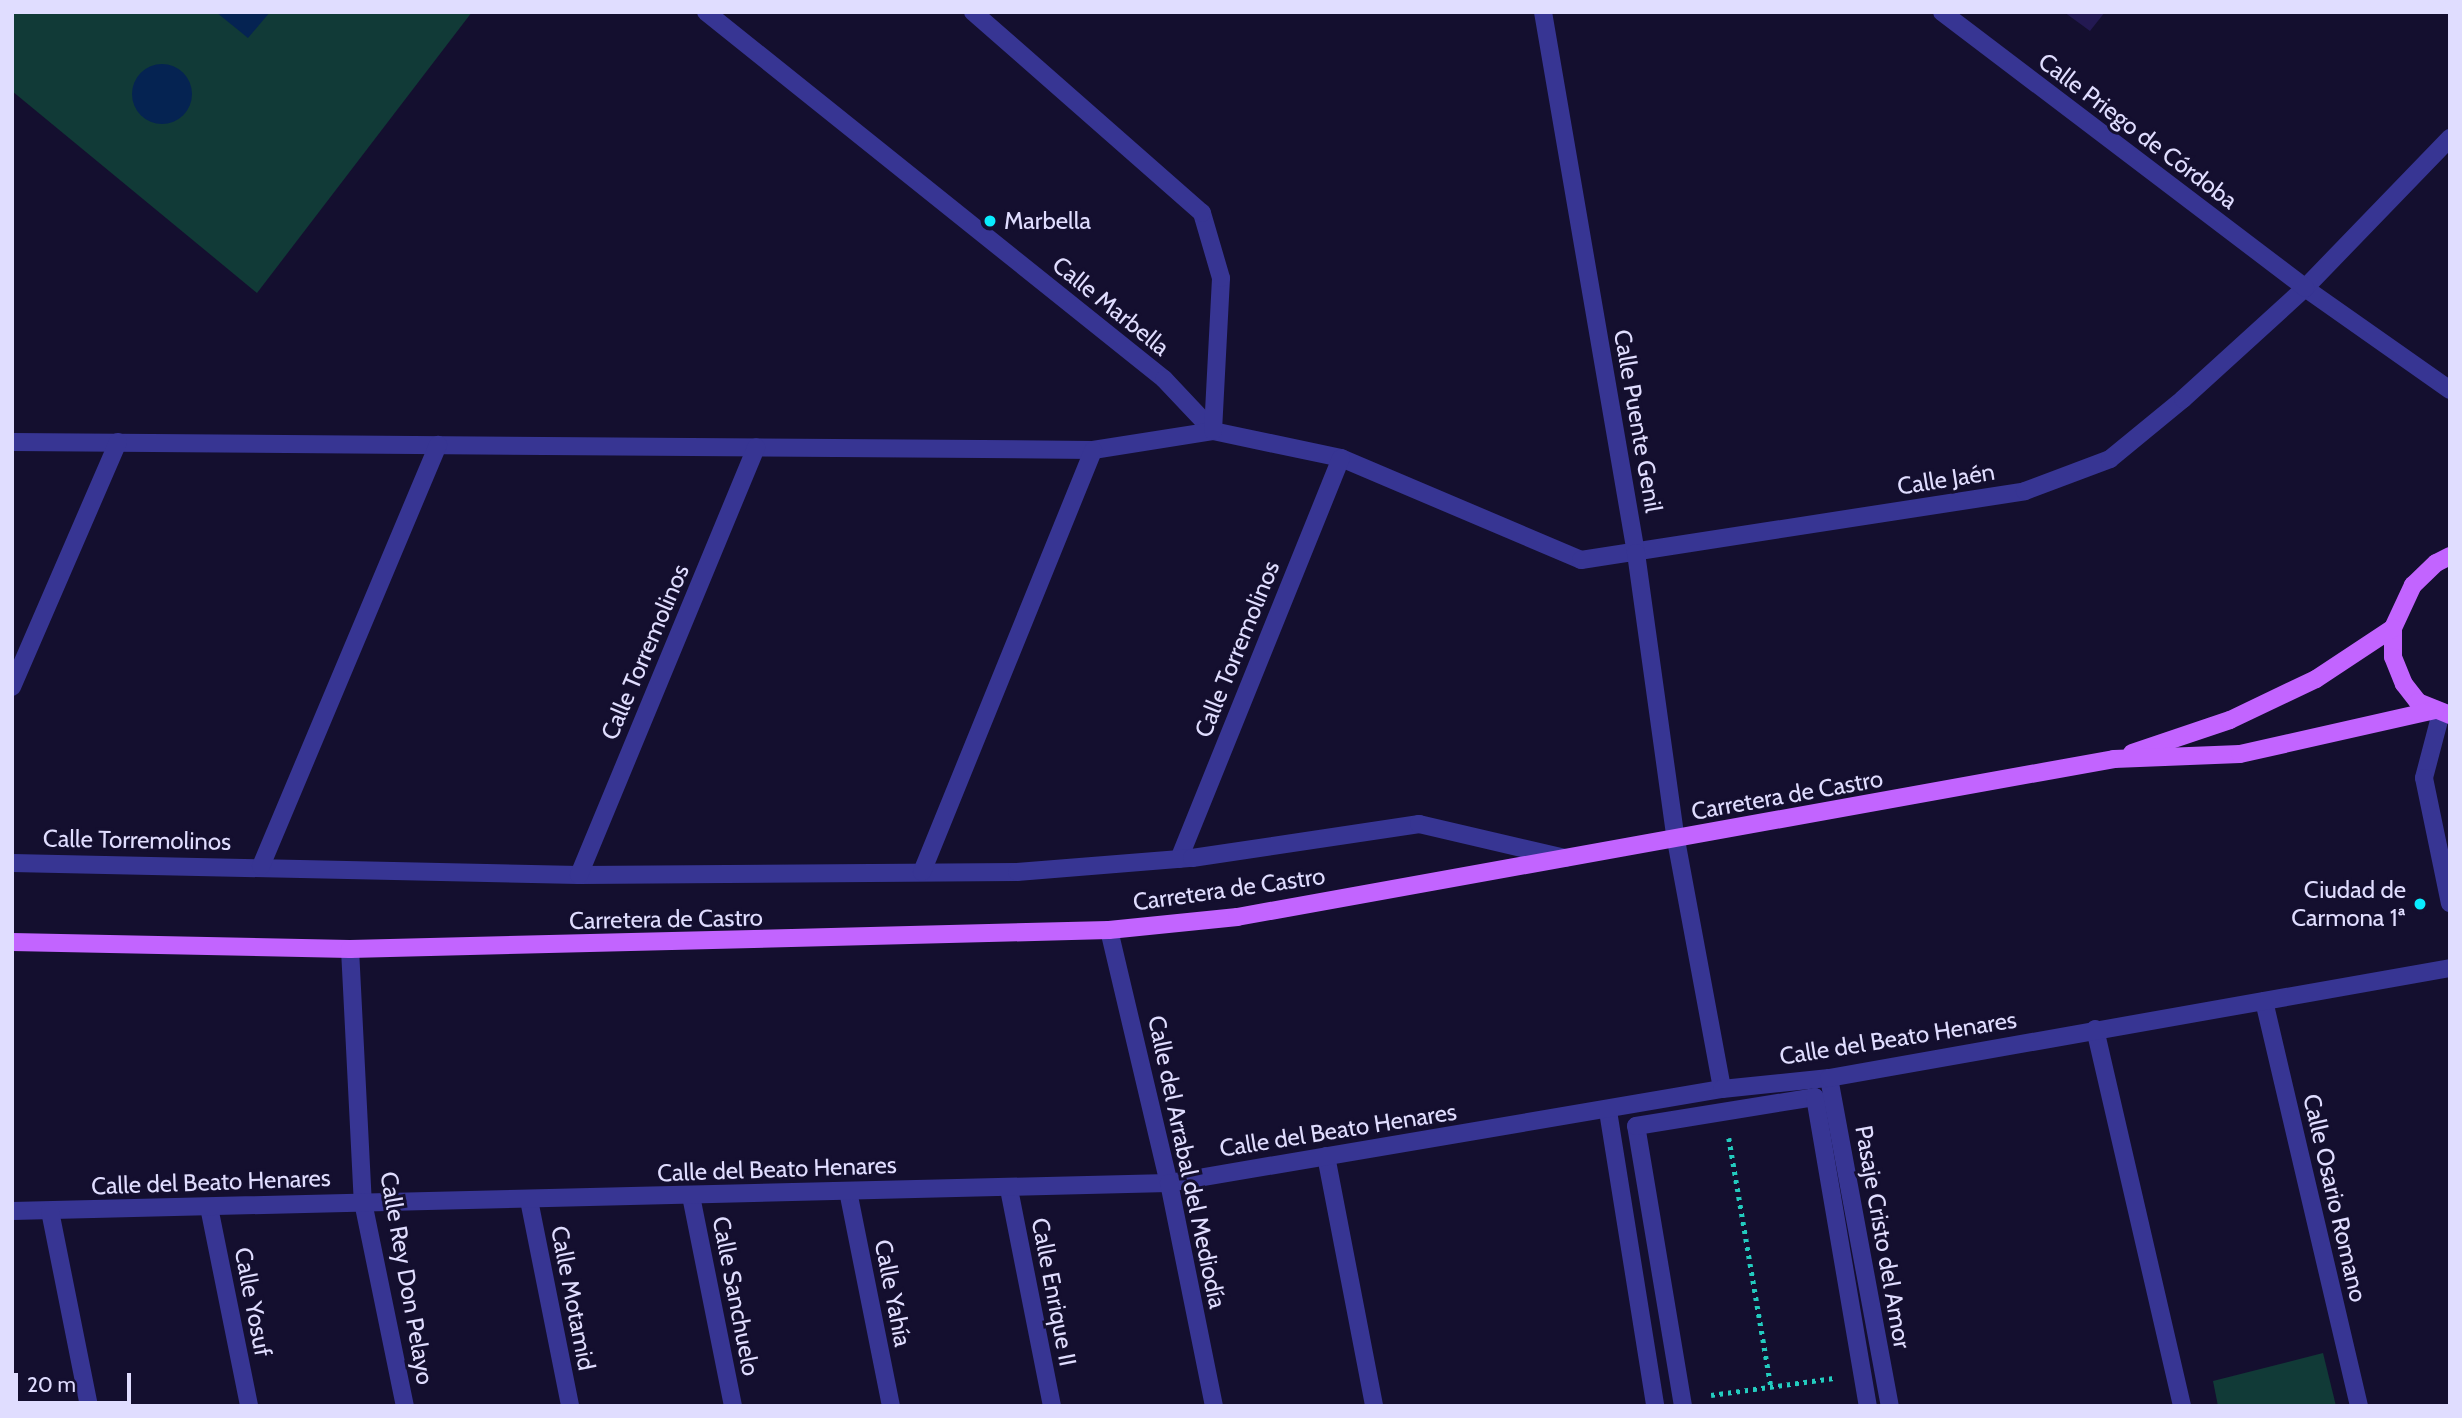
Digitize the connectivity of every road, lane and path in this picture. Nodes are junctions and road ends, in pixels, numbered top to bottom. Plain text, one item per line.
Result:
1 (706, 12) edge
2 (973, 12) edge
3 (1543, 12) edge
4 (1942, 12) edge
5 (2450, 138) edge
6 (2305, 288) junction
7 (2450, 390) edge
8 (1213, 431) junction
9 (12, 442) edge
10 (118, 442) junction
11 (438, 445) junction
12 (756, 447) junction
13 (1093, 450) junction
14 (1341, 458) junction
15 (1636, 554) junction
16 (2450, 556) edge
17 (2393, 628) junction
18 (12, 687) edge
19 (2442, 713) edge
20 (2114, 759) junction
21 (1676, 840) junction
22 (1179, 859) junction
23 (1569, 859) junction
24 (12, 863) edge
25 (261, 866) junction
26 (922, 872) junction
27 (579, 875) junction
28 (2450, 903) edge
29 (1110, 930) junction
30 (12, 942) edge
31 (350, 950) junction
32 (2450, 968) edge
33 (2264, 1001) junction
34 (2095, 1029) junction
35 (1829, 1078) junction
36 (1722, 1089) junction
37 (1608, 1111) junction
38 (1725, 1112) junction
39 (1326, 1156) junction
40 (1169, 1183) junction
41 (1009, 1189) junction
42 (848, 1191) junction
43 (691, 1196) junction
44 (529, 1200) junction
45 (363, 1202) junction
46 (209, 1207) junction
47 (12, 1211) edge
48 (50, 1211) junction
49 (1863, 1374) junction
50 (1770, 1387) junction
51 (1682, 1403) edge
52 (89, 1406) edge
53 (249, 1406) edge
54 (405, 1406) edge
55 (570, 1406) edge
56 (733, 1406) edge
57 (891, 1406) edge
58 (1052, 1406) edge
59 (1214, 1406) edge
60 (1374, 1406) edge
61 (1655, 1406) edge
62 (1868, 1406) edge
63 (1889, 1406) edge
64 (2182, 1406) edge
65 (2358, 1406) edge

1 - 8 street, Calle Marbella
2 - 8 street
3 - 15 street, Calle Puente Genil
4 - 6 street, Calle Priego de Córdoba
5 - 6 street, Calle Jaén
6 - 7 street, Calle Priego de Córdoba
6 - 15 street, Calle Jaén
8 - 13 street
8 - 14 street
9 - 10 street
10 - 11 street
10 - 18 street
11 - 12 street
11 - 25 street, Calle Torremolinos
12 - 13 street
12 - 27 street, Calle Torremolinos
13 - 26 street
14 - 15 street, Calle Jaén
14 - 22 street, Calle Torremolinos
15 - 21 street, Calle Puente Genil
16 - 17 main road
17 - 19 main road
17 - 20 main road
19 - 20 main road, Carretera de Castro
19 - 28 street
20 - 21 main road, Carretera de Castro
21 - 23 main road, Carretera de Castro
21 - 36 street
22 - 23 street, Calle Torremolinos
22 - 26 street, Calle Torremolinos
23 - 29 main road, Carretera de Castro
24 - 25 street, Calle Torremolinos
25 - 27 street, Calle Torremolinos
26 - 27 street, Calle Torremolinos
29 - 31 main road, Carretera de Castro
29 - 40 street, Calle del Arrabal del Mediodía
30 - 31 main road, Carretera de Castro
31 - 45 street, Calle Rey Don Pelayo
32 - 33 street, Calle del Beato Henares
33 - 34 street, Calle del Beato Henares
33 - 65 street, Calle Osario Romano
34 - 35 street, Calle del Beato Henares
34 - 64 street
35 - 36 street, Calle del Beato Henares
35 - 63 street, Pasaje Cristo del Amor
36 - 37 street, Calle del Beato Henares
37 - 39 street, Calle del Beato Henares
37 - 61 street
38 - 49 street
38 - 50 path
38 - 51 street
39 - 40 street, Calle del Beato Henares
39 - 60 street
40 - 41 street, Calle del Beato Henares
40 - 59 street, Calle del Arrabal del Mediodía
41 - 42 street, Calle del Beato Henares
41 - 58 street, Calle Enrique II
42 - 43 street, Calle del Beato Henares
42 - 57 street, Calle Yahía
43 - 44 street, Calle del Beato Henares
43 - 56 street, Calle Sanchuelo
44 - 45 street, Calle del Beato Henares
44 - 55 street, Calle Motamid
45 - 46 street, Calle del Beato Henares
45 - 54 street, Calle Rey Don Pelayo
46 - 48 street, Calle del Beato Henares
46 - 53 street, Calle Yosuf
47 - 48 street, Calle del Beato Henares
48 - 52 street
49 - 50 path
49 - 62 street
50 - 51 path

